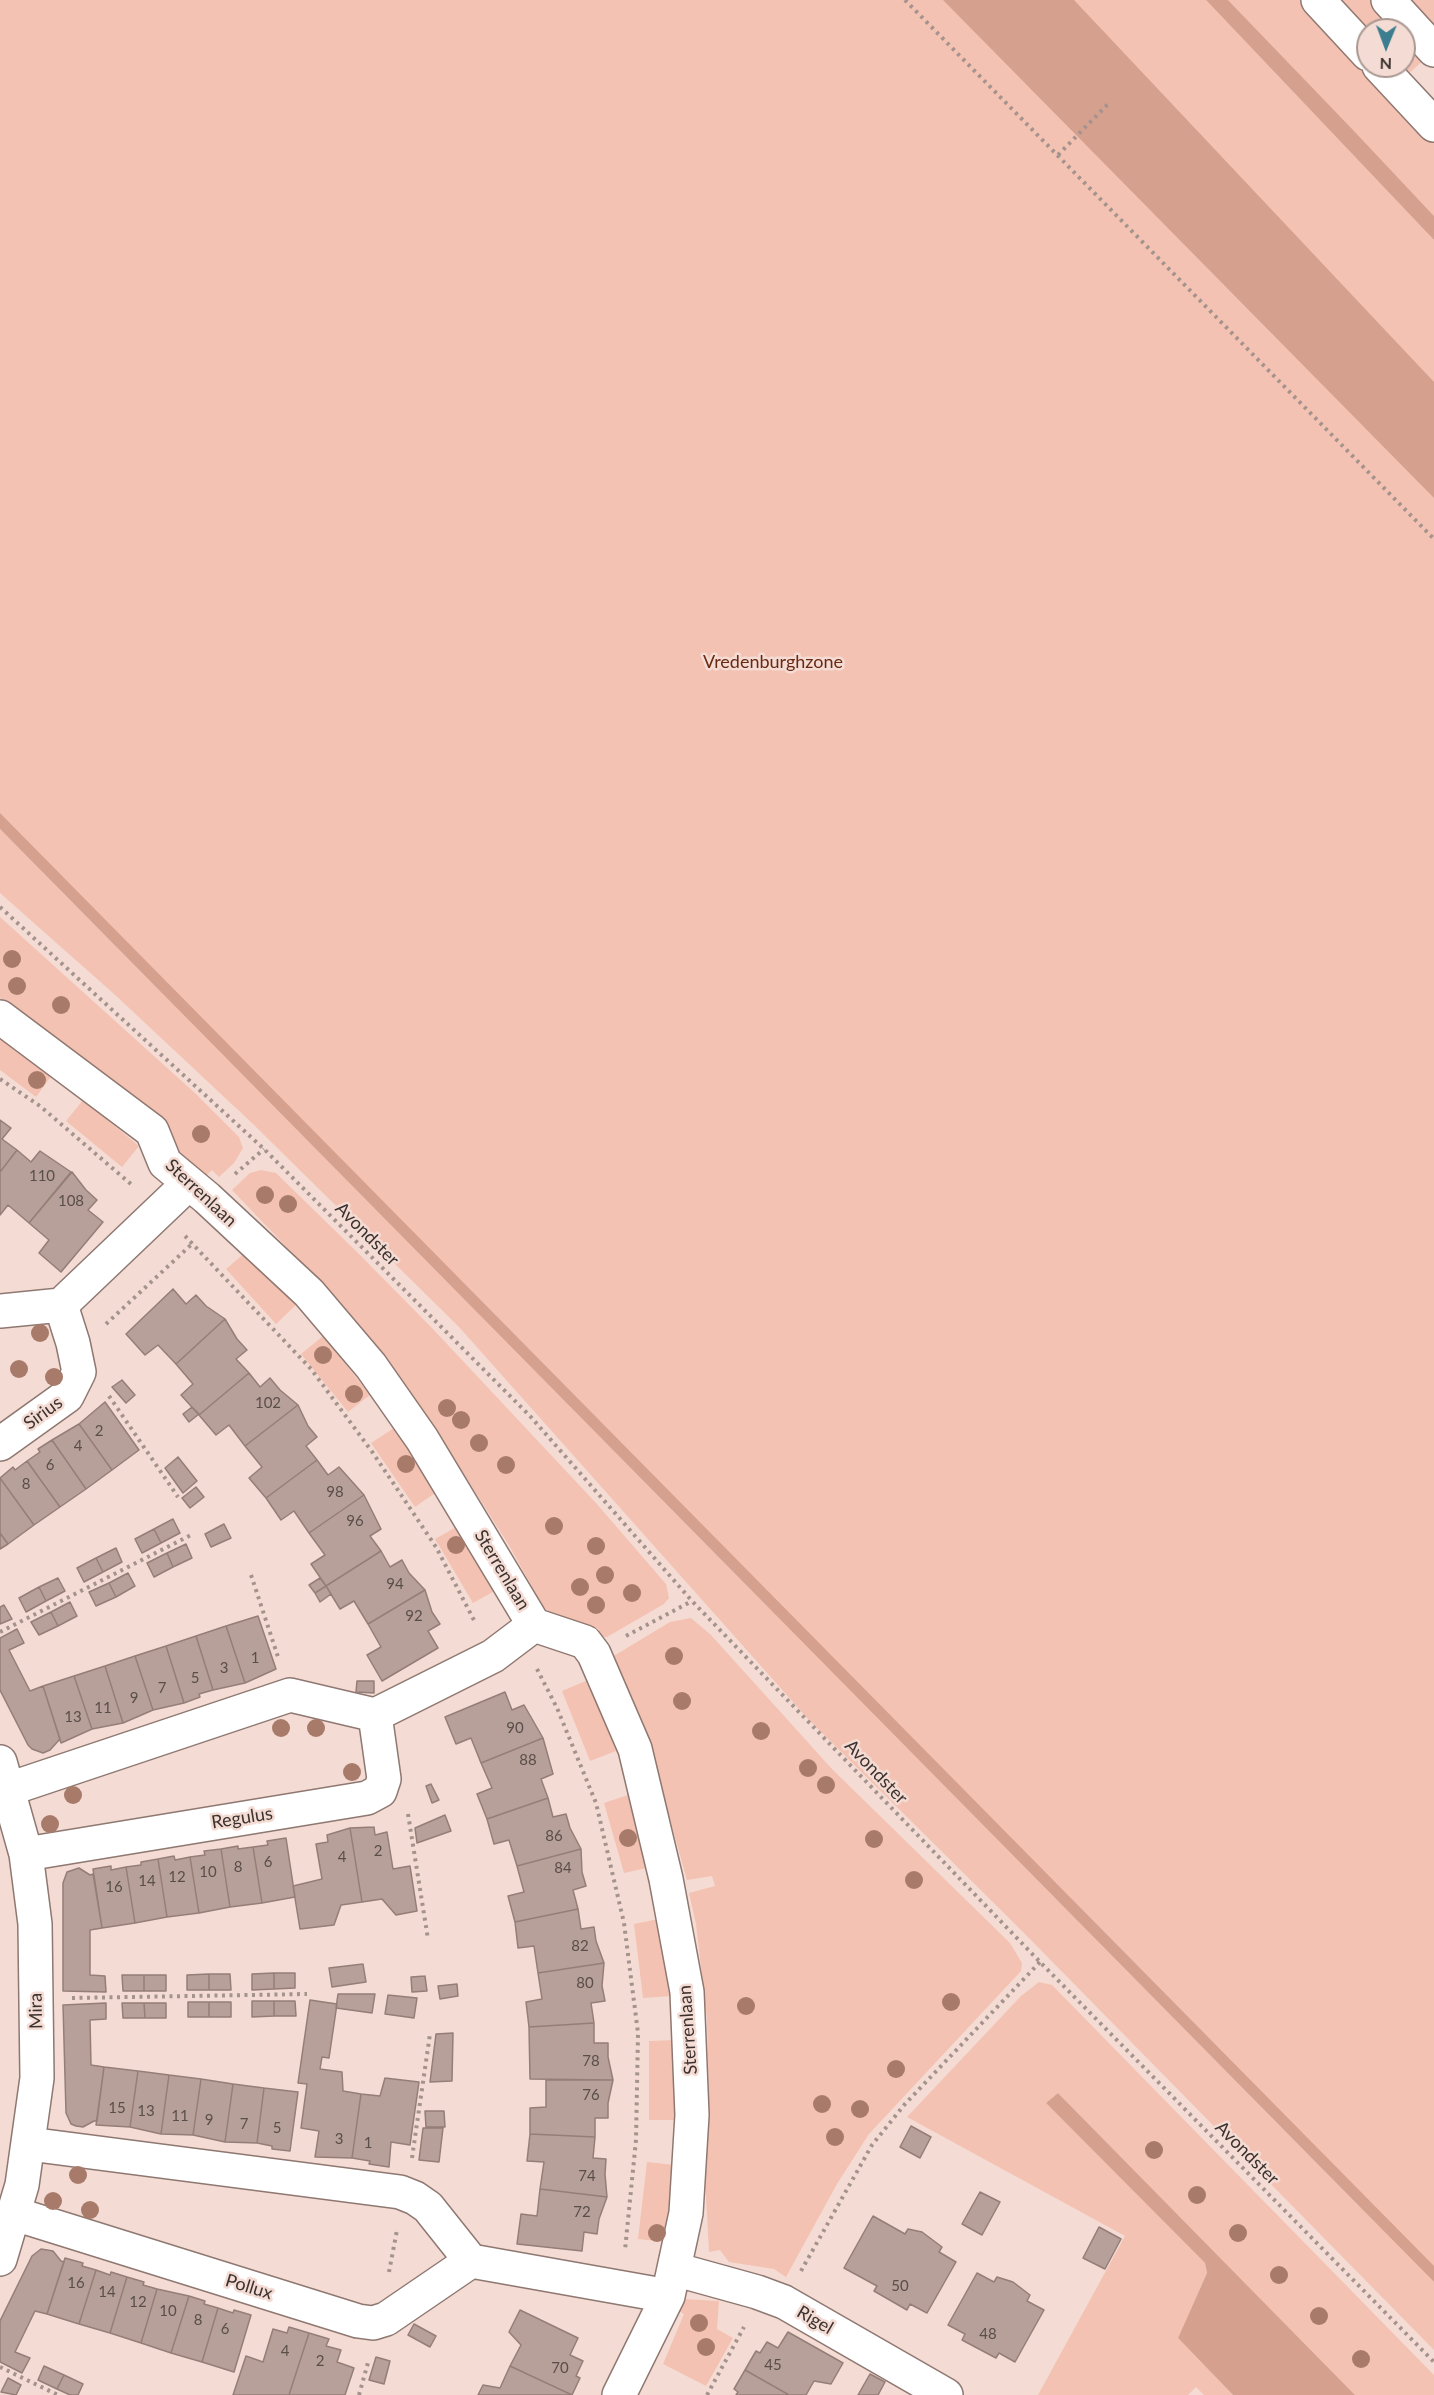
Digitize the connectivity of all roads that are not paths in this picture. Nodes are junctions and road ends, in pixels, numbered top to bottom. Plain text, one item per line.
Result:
1 (1318, 0) edge
2 (1388, 0) edge
3 (1356, 41) edge
4 (1434, 50) edge
5 (1390, 78) edge
6 (1434, 125) edge
7 (0, 1017) edge
8 (189, 1183) junction
9 (61, 1305) junction
10 (0, 1311) edge
11 (0, 1444) edge
12 (527, 1630) junction
13 (375, 1715) junction
14 (4, 1775) edge
15 (26, 1854) junction
16 (29, 2144) junction
17 (15, 2214) junction
18 (0, 2259) edge
19 (471, 2260) junction
20 (671, 2283) junction
21 (619, 2395) edge
22 (946, 2395) edge

1 - 3 street
2 - 4 street
5 - 6 street
7 - 8 street, Sterrenlaan
8 - 9 street
8 - 12 street, Sterrenlaan
9 - 10 street
9 - 11 street, Sirius
12 - 13 street
12 - 20 street, Sterrenlaan
13 - 14 street
13 - 15 street, Regulus
14 - 15 street, Mira
15 - 16 street, Mira
16 - 17 street, Mira
16 - 19 street
17 - 18 street, Mira
17 - 19 street, Pollux
19 - 20 street
20 - 21 street, Sterrenlaan
20 - 22 street, Rigel

